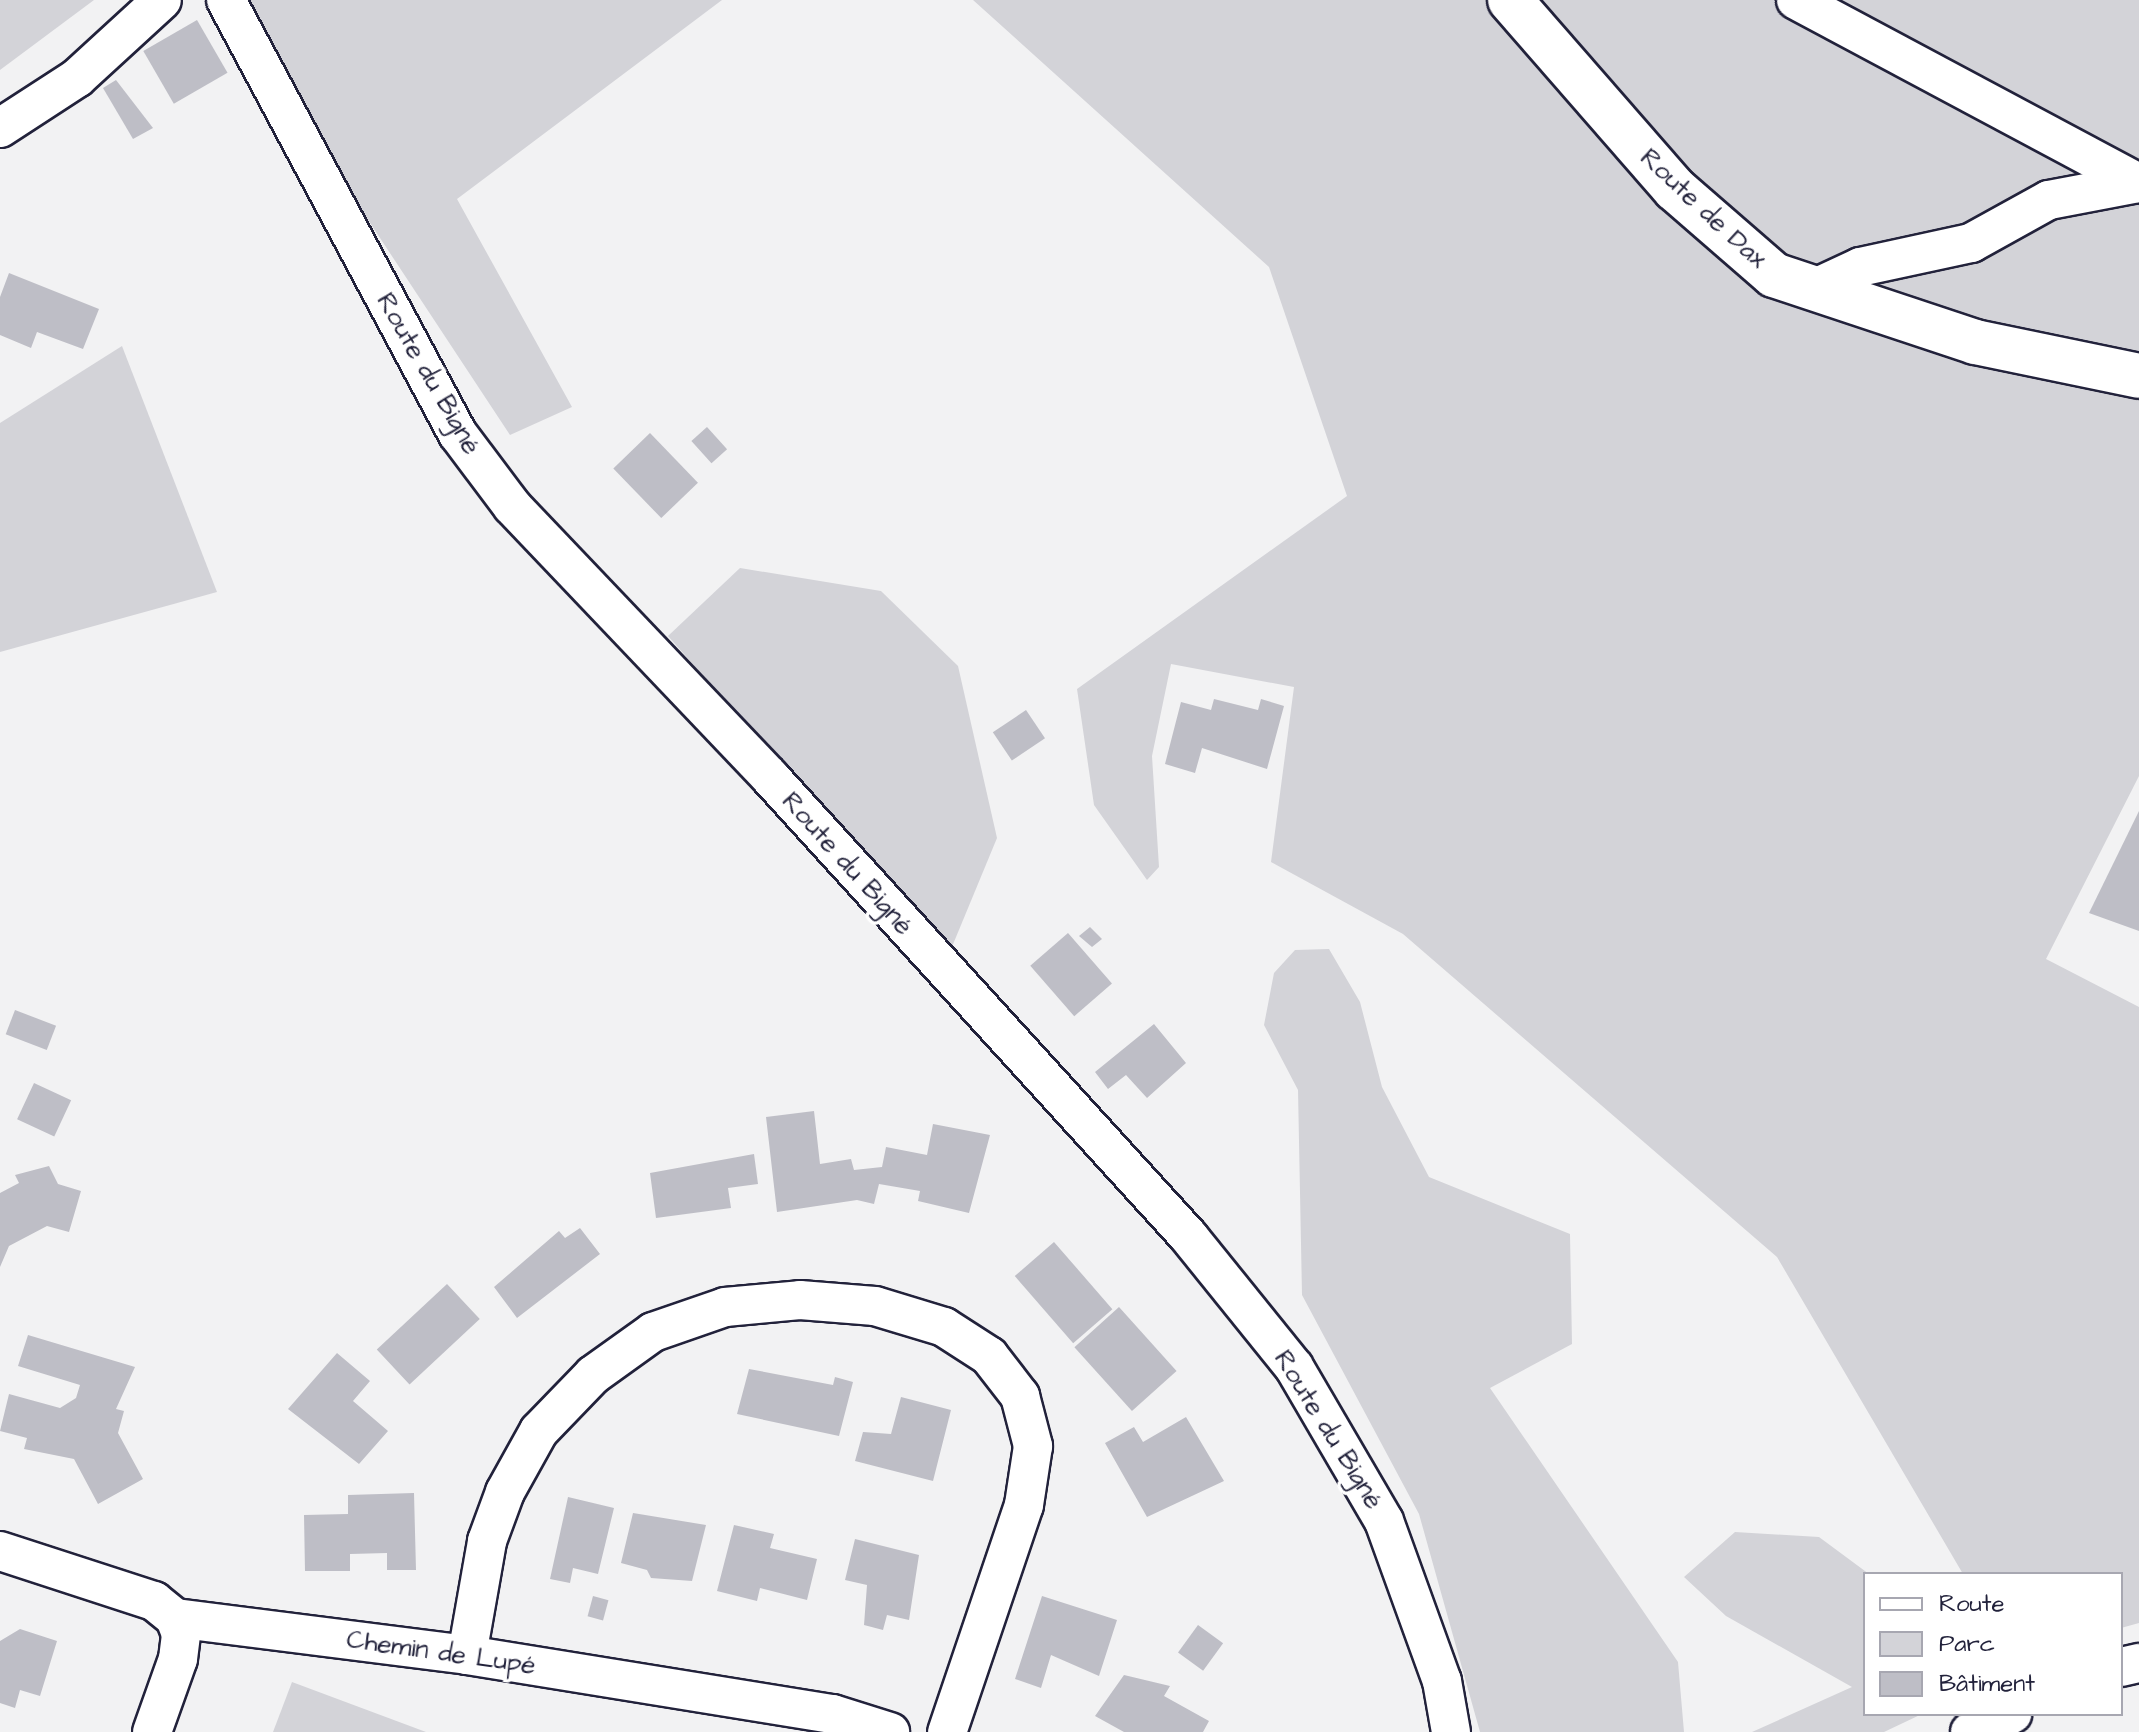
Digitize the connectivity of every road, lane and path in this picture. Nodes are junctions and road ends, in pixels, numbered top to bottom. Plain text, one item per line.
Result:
1 (162, 0) edge
2 (226, 0) edge
3 (1510, 0) edge
4 (1796, 0) edge
5 (0, 128) edge
6 (2139, 183) edge
7 (1811, 290) junction
8 (2139, 376) edge
9 (0, 1551) edge
10 (175, 1618) junction
11 (467, 1655) junction
12 (152, 1732) edge
13 (890, 1732) edge
14 (947, 1732) edge
15 (1451, 1732) edge

1 - 5 street
2 - 15 street, Route du Bigné
3 - 7 main road, Route de Dax
4 - 6 street
6 - 7 street
7 - 8 main road, Route de Dax
9 - 10 street, Chemin de Lupé
10 - 11 street, Chemin de Lupé
10 - 12 street
11 - 13 street, Chemin de Lupé
11 - 14 street

